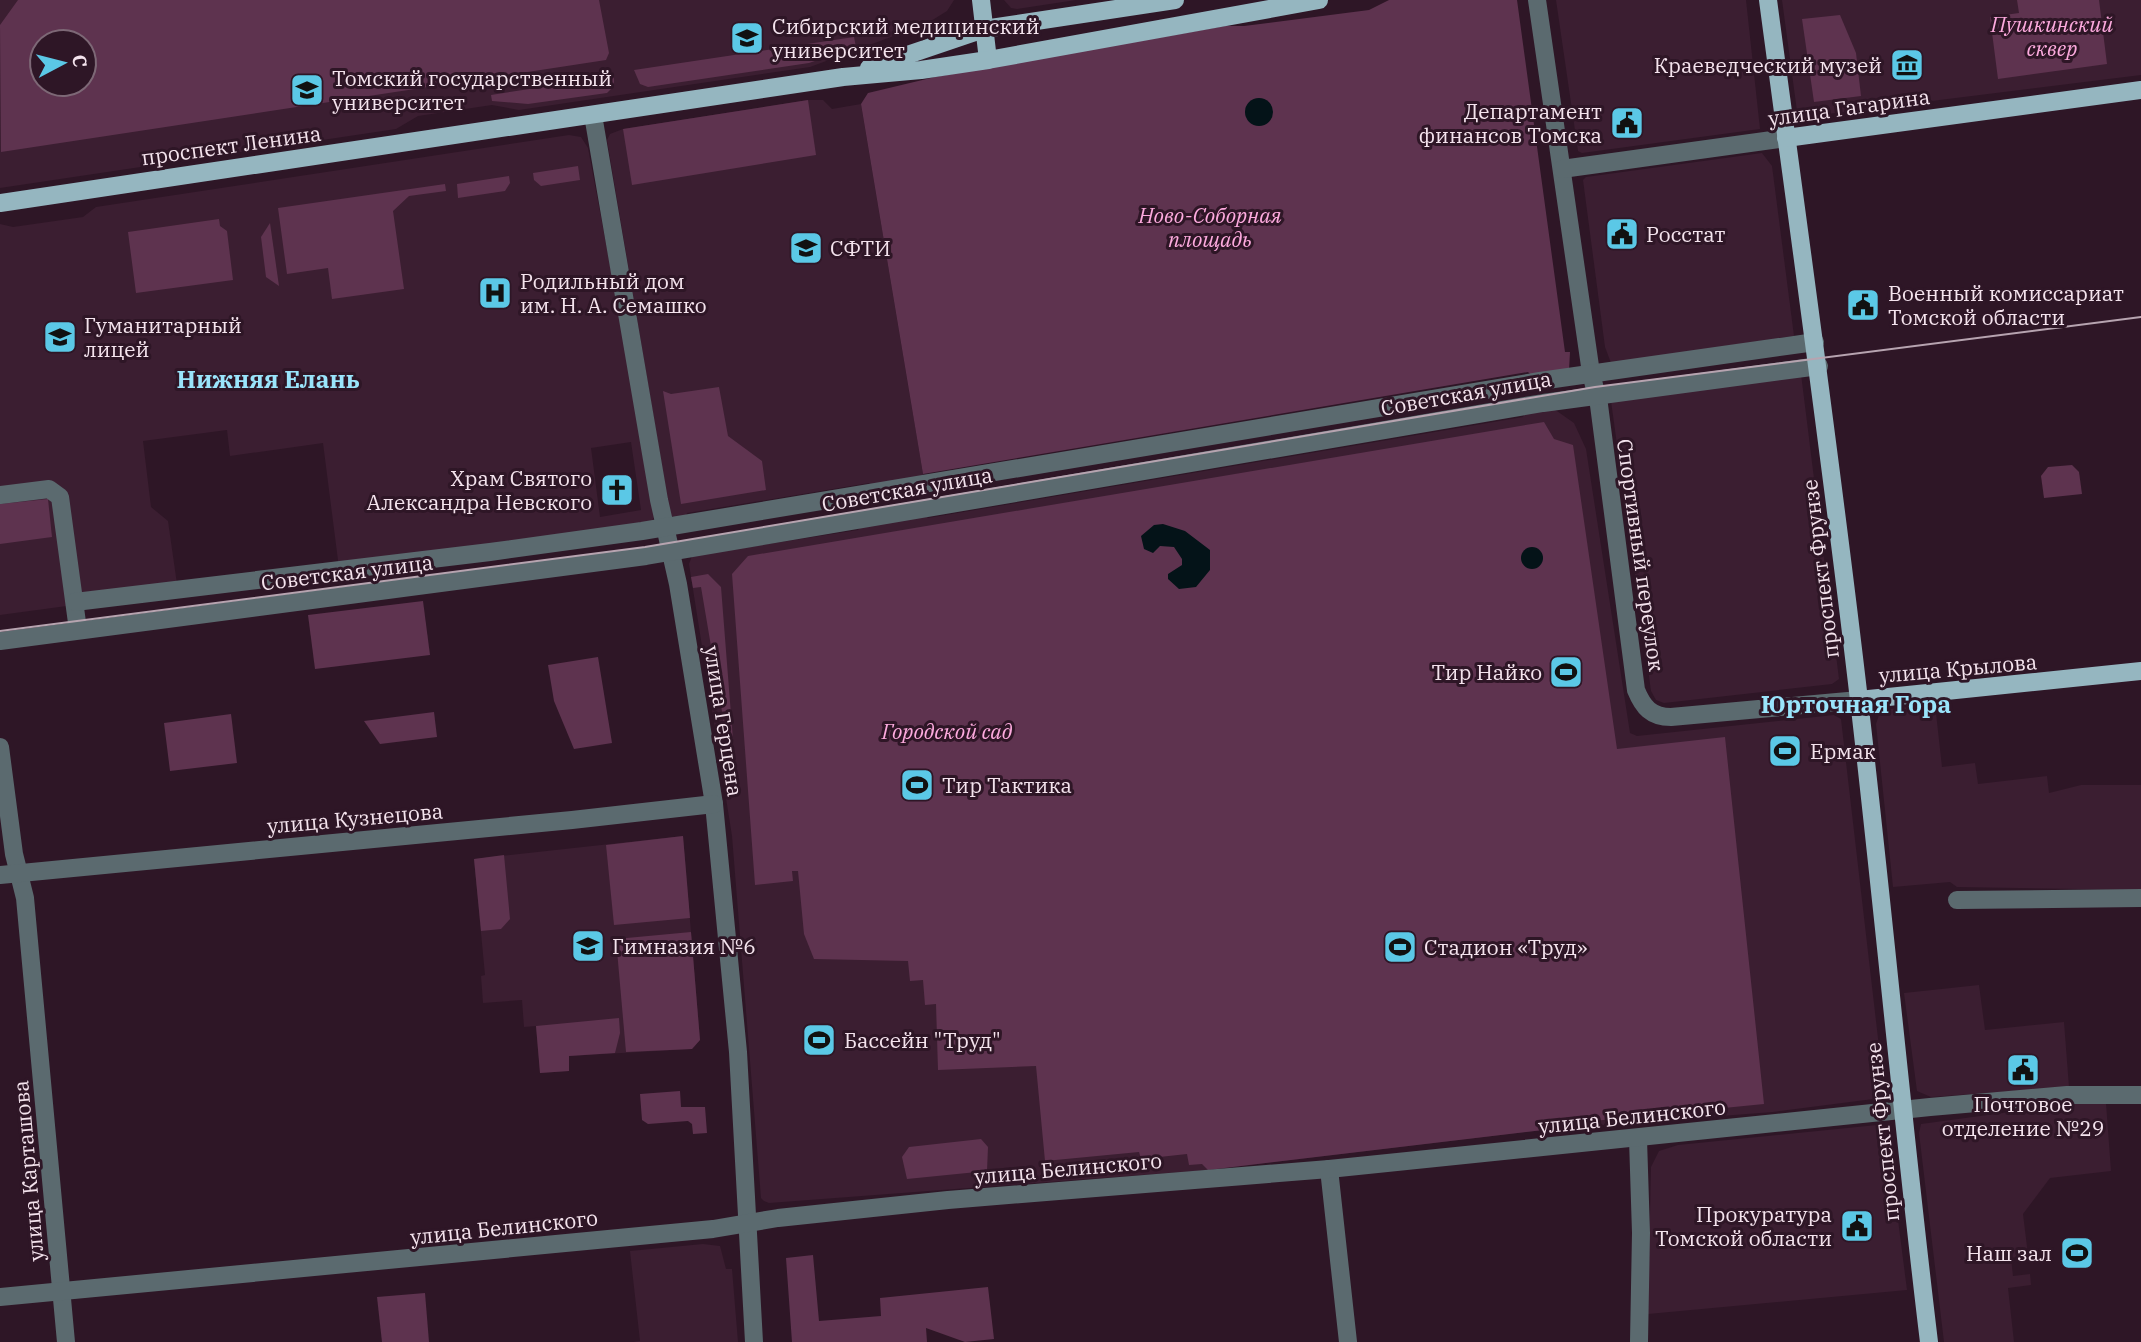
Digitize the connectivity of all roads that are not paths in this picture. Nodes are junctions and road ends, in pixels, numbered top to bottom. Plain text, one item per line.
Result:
1 (981, 0) edge
2 (1175, 0) edge
3 (1319, 0) edge
4 (1537, 0) edge
5 (1768, 0) edge
6 (985, 29) junction
7 (988, 60) junction
8 (843, 76) junction
9 (2141, 90) edge
10 (593, 115) junction
11 (1786, 138) junction
12 (1562, 169) junction
13 (0, 203) edge
14 (1815, 342) junction
15 (1818, 366) junction
16 (1591, 373) junction
17 (1597, 394) junction
18 (0, 495) edge
19 (665, 527) junction
20 (671, 552) junction
21 (75, 602) junction
22 (78, 630) junction
23 (0, 641) edge
24 (2141, 671) edge
25 (1859, 700) junction
26 (1655, 715) joint
27 (0, 747) edge
28 (714, 804) junction
29 (19, 873) junction
30 (0, 875) edge
31 (2141, 898) edge
32 (1957, 900) dead end
33 (2141, 1095) edge
34 (1901, 1110) junction
35 (1638, 1139) junction
36 (1329, 1169) junction
37 (747, 1223) junction
38 (61, 1292) junction
39 (0, 1297) edge
40 (66, 1342) edge
41 (754, 1342) edge
42 (1348, 1342) edge
43 (1639, 1342) edge
44 (1929, 1342) edge

1 - 6 main road
2 - 6 main road, проспект Ленина
3 - 7 main road, проспект Ленина
4 - 12 street
5 - 11 main road, проспект Фрунзе
6 - 7 main road
6 - 8 main road, проспект Ленина
7 - 8 main road, проспект Ленина
8 - 10 main road, проспект Ленина
9 - 11 main road, улица Гагарина
10 - 13 main road, проспект Ленина
10 - 19 street, улица Герцена
11 - 12 street, улица Гагарина
11 - 14 main road, проспект Фрунзе
12 - 16 street, Спортивный переулок
14 - 15 main road, проспект Фрунзе
14 - 16 street, Советская улица
15 - 17 street, Советская улица
15 - 25 main road, проспект Фрунзе
16 - 17 street, Спортивный переулок
16 - 19 street, Советская улица
17 - 20 street, Советская улица
17 - 26 street, Спортивный переулок
18 - 21 street
19 - 20 street, улица Герцена
19 - 21 street, Советская улица
20 - 22 street, Советская улица
20 - 28 street, улица Герцена
21 - 22 street
22 - 23 street, Советская улица
24 - 25 main road, улица Крылова
25 - 26 street, улица Крылова
25 - 34 main road, проспект Фрунзе
27 - 29 street, улица Карташова
28 - 29 street, улица Кузнецова
28 - 37 street, улица Герцена
29 - 30 street, улица Кузнецова
29 - 38 street, улица Карташова
31 - 32 street
33 - 34 street, улица Белинского
34 - 35 street, улица Белинского
34 - 44 main road, проспект Фрунзе
35 - 36 street, улица Белинского
35 - 43 street
36 - 37 street, улица Белинского
36 - 42 street
37 - 38 street, улица Белинского
37 - 41 street, улица Герцена
38 - 39 street, улица Белинского
38 - 40 street, улица Карташова

